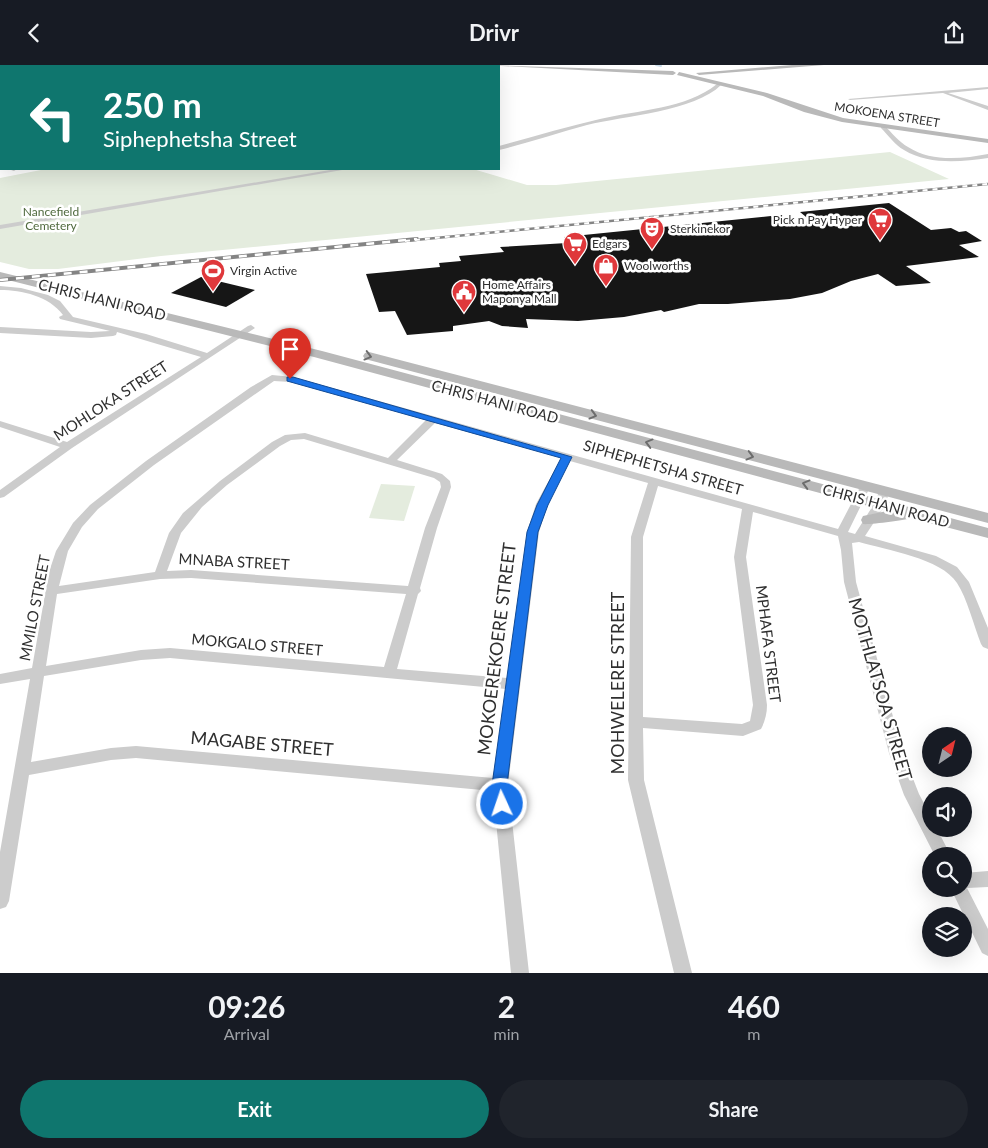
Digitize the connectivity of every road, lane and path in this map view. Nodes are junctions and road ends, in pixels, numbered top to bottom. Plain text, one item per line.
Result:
1 (500, 65) edge
2 (581, 65) edge
3 (786, 65) edge
4 (820, 65) edge
5 (681, 66) edge
6 (673, 69) edge
7 (697, 75) junction
8 (719, 85) junction
9 (988, 88) edge
10 (941, 92) junction
11 (850, 99) dead end
12 (988, 108) edge
13 (882, 127) junction
14 (928, 133) junction
15 (891, 135) junction
16 (988, 141) edge
17 (500, 148) edge
18 (988, 157) edge
19 (339, 170) edge
20 (0, 227) edge
21 (2, 271) edge
22 (4, 288) edge
23 (0, 330) edge
24 (123, 332) junction
25 (246, 332) junction
26 (208, 356) junction
27 (290, 379) joint
28 (434, 419) junction
29 (0, 424) edge
30 (68, 446) junction
31 (567, 457) junction
32 (389, 462) junction
33 (654, 481) junction
34 (863, 493) junction
35 (0, 495) edge
36 (882, 498) junction
37 (748, 507) junction
38 (988, 519) edge
39 (869, 520) junction
40 (939, 520) junction
41 (988, 533) edge
42 (850, 537) junction
43 (160, 575) junction
44 (53, 591) junction
45 (414, 591) junction
46 (988, 644) edge
47 (39, 672) junction
48 (389, 673) junction
49 (0, 679) edge
50 (512, 684) junction
51 (637, 722) junction
52 (22, 770) junction
53 (500, 785) junction
54 (938, 847) edge
55 (988, 879) edge
56 (972, 880) edge
57 (963, 897) edge
58 (0, 901) edge
59 (988, 947) edge
60 (520, 973) edge
61 (683, 973) edge

1 - 6 main road
2 - 6 main road
3 - 7 main road
4 - 7 main road
5 - 6 main road
6 - 7 main road, MOKOENA STREET
7 - 8 main road, MOKOENA STREET
8 - 13 main road, MOKOENA STREET
8 - 17 street
9 - 10 street
10 - 11 street
10 - 12 street
13 - 14 main road, MOKOENA STREET
13 - 15 street
14 - 15 main road
14 - 16 main road, MOKOENA STREET
15 - 18 street
19 - 20 street
21 - 25 main road, CHRIS HANI ROAD
22 - 24 street
23 - 24 street
24 - 26 street
25 - 26 street, MOHLOKA STREET
25 - 34 main road, CHRIS HANI ROAD
26 - 30 street, MOHLOKA STREET
27 - 28 street, SIPHEPHETSHA STREET
27 - 44 street, MMILO STREET
28 - 31 street, SIPHEPHETSHA STREET
28 - 32 street
29 - 30 street
30 - 35 street, MOHLOKA STREET
31 - 33 street, SIPHEPHETSHA STREET
31 - 50 street, MOKOEREKOERE STREET
32 - 43 street
32 - 45 street
33 - 37 street, SIPHEPHETSHA STREET
33 - 51 street, MOHWELERE STREET
34 - 36 main road, CHRIS HANI ROAD
34 - 42 street
36 - 38 main road, CHRIS HANI ROAD
36 - 39 street
36 - 40 main road, CHRIS HANI ROAD
37 - 42 street, SIPHEPHETSHA STREET
37 - 51 street, MPHAFA STREET
39 - 40 main road
39 - 42 street
40 - 41 main road, CHRIS HANI ROAD
42 - 46 street, SIPHEPHETSHA STREET
42 - 54 street, MOTHLATSOA STREET
43 - 44 street, MNABA STREET
43 - 45 street, MNABA STREET
44 - 47 street, MMILO STREET
45 - 48 street
47 - 48 street, MOKGALO STREET
47 - 49 street, MOKGALO STREET
47 - 52 street, MMILO STREET
48 - 50 street, MOKGALO STREET
50 - 53 street, MOKOEREKOERE STREET
51 - 61 street, MOHWELERE STREET
52 - 53 street, MAGABE STREET
52 - 58 street, MMILO STREET
53 - 60 street, MOKOEREKOERE STREET
55 - 56 street
57 - 59 street

